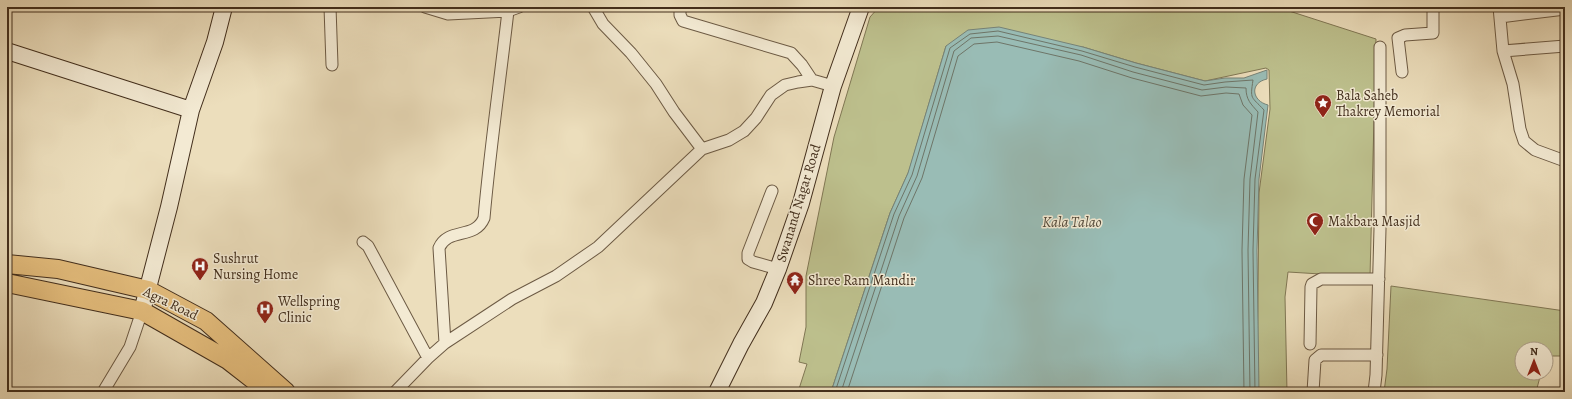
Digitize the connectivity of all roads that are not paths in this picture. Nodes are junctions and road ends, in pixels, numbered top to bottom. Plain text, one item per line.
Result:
1 (224, 7) edge
2 (330, 7) edge
3 (425, 7) edge
4 (593, 7) edge
5 (680, 7) edge
6 (861, 7) edge
7 (1433, 7) edge
8 (513, 9) edge
9 (1565, 9) edge
10 (1500, 12) edge
11 (1565, 46) edge
12 (1380, 47) dead end
13 (7, 51) edge
14 (1503, 51) junction
15 (332, 65) dead end
16 (1402, 72) dead end
17 (812, 80) junction
18 (832, 86) junction
19 (191, 110) junction
20 (702, 149) junction
21 (1565, 161) edge
22 (772, 191) dead end
23 (363, 242) dead end
24 (7, 264) edge
25 (778, 269) junction
26 (1379, 279) junction
27 (7, 283) edge
28 (148, 290) junction
29 (142, 311) junction
30 (445, 343) junction
31 (1310, 344) dead end
32 (1328, 348) dead end
33 (1377, 352) junction
34 (428, 358) junction
35 (103, 392) edge
36 (269, 392) edge
37 (286, 392) edge
38 (395, 392) edge
39 (717, 392) edge
40 (1313, 392) edge
41 (1374, 392) edge

1 - 19 street
2 - 15 street
3 - 8 street
4 - 20 street
5 - 17 street
6 - 18 street, Swanand Nagar Road
7 - 16 street
8 - 30 street
9 - 10 street
10 - 14 street
11 - 14 street
12 - 26 street
13 - 19 street
14 - 21 street
17 - 18 street
17 - 20 street
18 - 25 street, Swanand Nagar Road
19 - 28 street
20 - 30 street
22 - 25 street
23 - 34 street
24 - 28 main road, Agra Road
25 - 39 street, Swanand Nagar Road
26 - 31 street
26 - 33 street
27 - 29 main road, Agra Road
28 - 29 street
28 - 37 main road, Agra Road
29 - 35 street
29 - 36 main road, Agra Road
30 - 34 street
32 - 33 street
33 - 40 street
33 - 41 street
34 - 38 street

